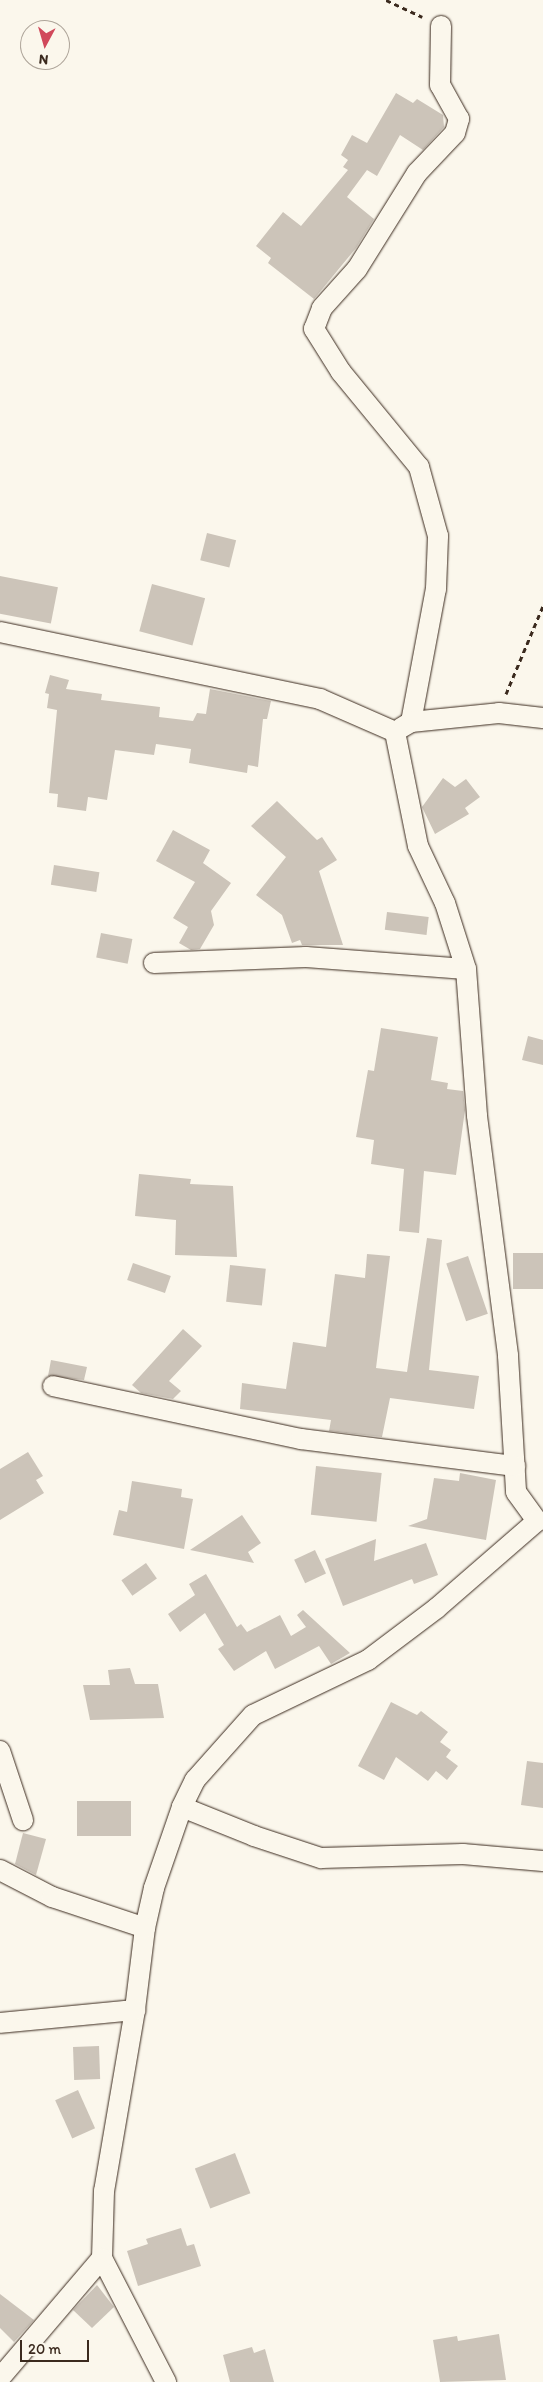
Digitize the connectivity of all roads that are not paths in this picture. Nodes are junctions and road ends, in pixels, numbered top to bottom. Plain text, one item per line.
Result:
1 (441, 26) road end
2 (0, 632) edge
3 (543, 718) edge
4 (403, 727) junction
5 (154, 963) dead end
6 (466, 968) junction
7 (53, 1386) dead end
8 (515, 1466) junction
9 (540, 1522) edge
10 (0, 1751) edge
11 (182, 1807) junction
12 (23, 1820) dead end
13 (543, 1861) edge
14 (0, 1870) edge
15 (145, 1928) junction
16 (135, 2010) junction
17 (0, 2023) edge
18 (102, 2258) junction
19 (0, 2378) edge
20 (166, 2382) edge

1 - 4 street
2 - 4 street
3 - 4 street
4 - 6 street
5 - 6 street
6 - 8 street
7 - 8 street
8 - 9 street
9 - 11 street
10 - 12 street
11 - 13 street
11 - 15 street
14 - 15 street
15 - 16 street
16 - 17 street
16 - 18 street
18 - 19 street
18 - 20 street

